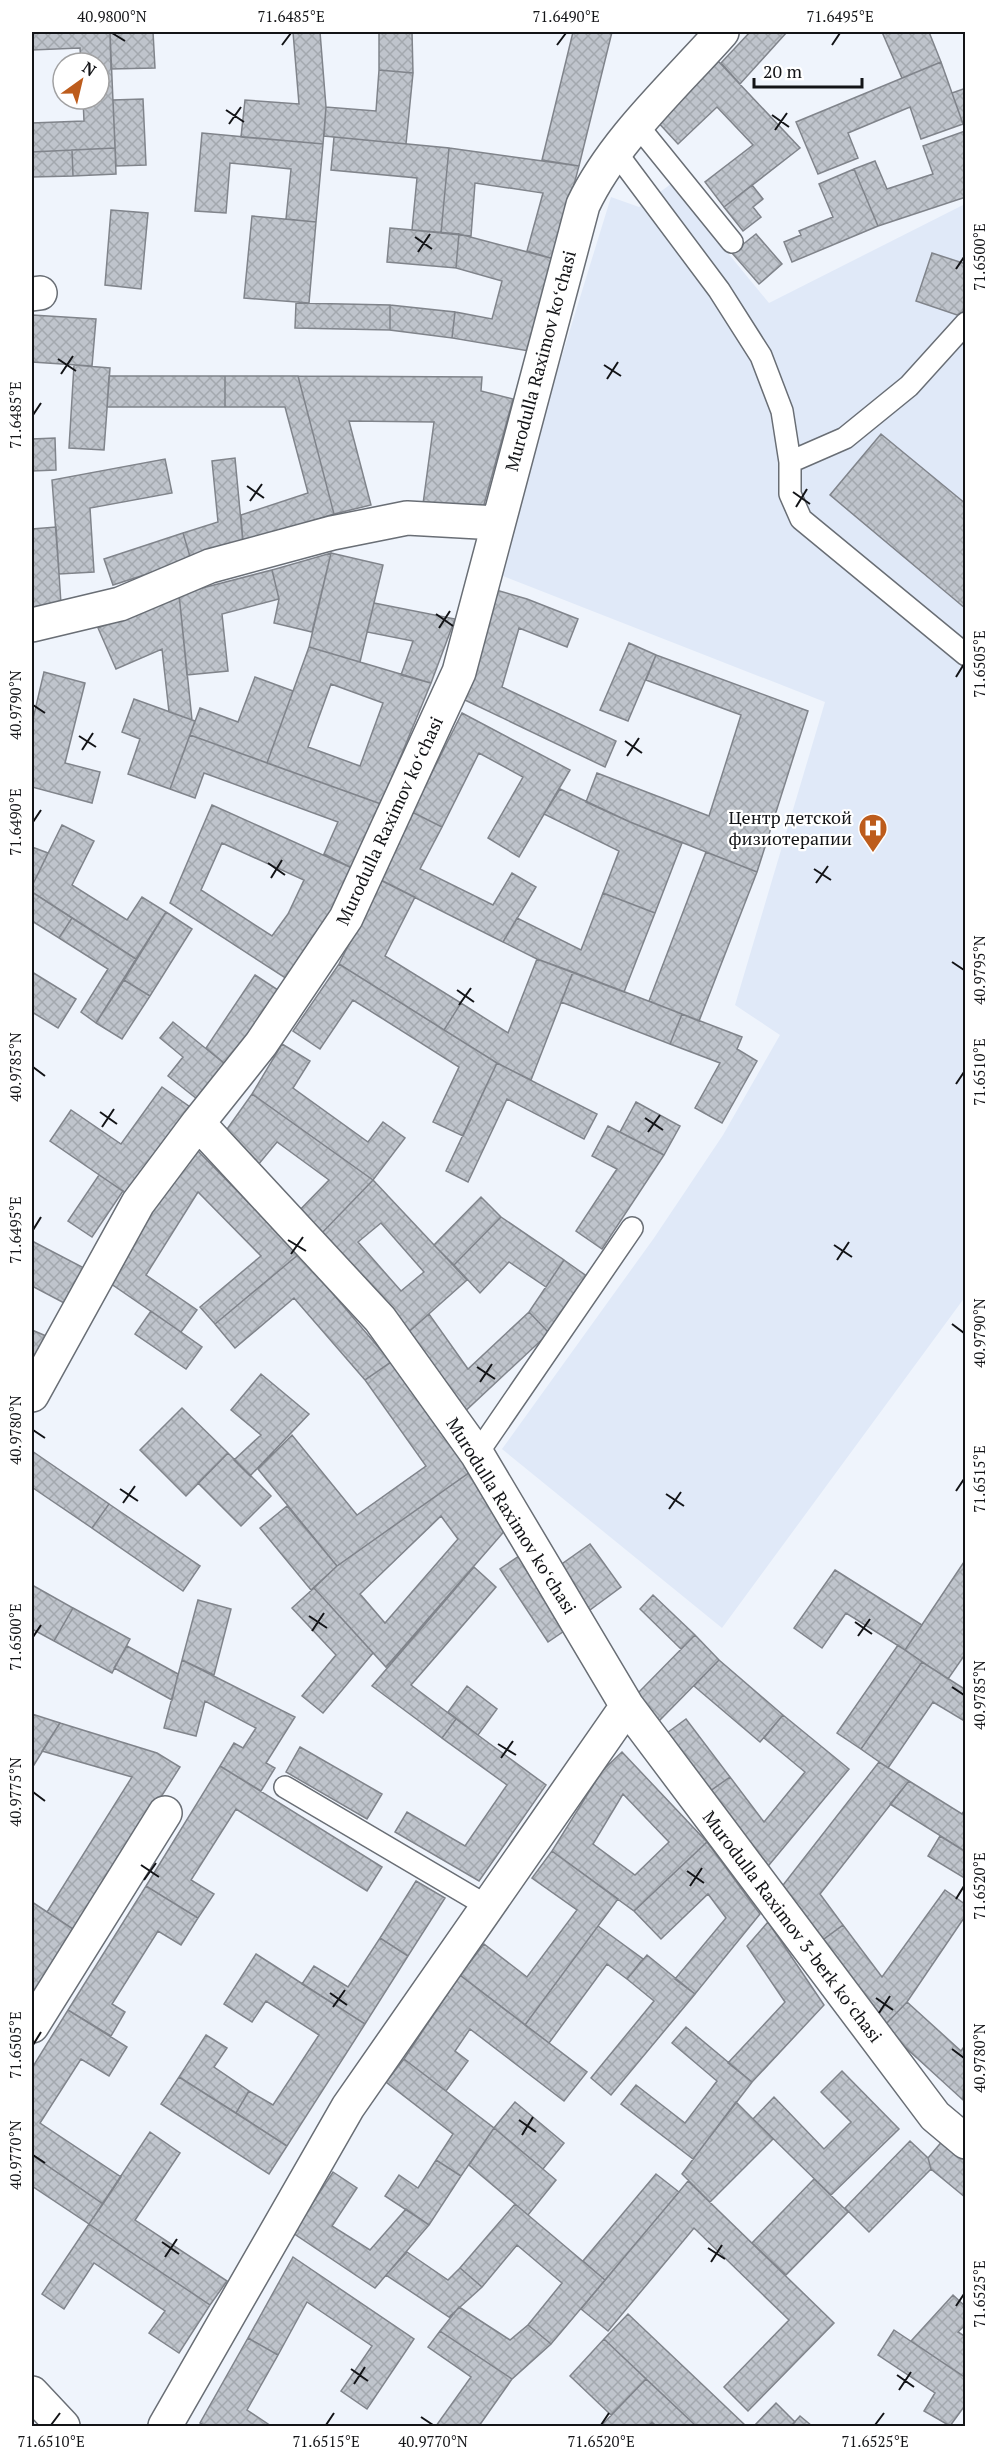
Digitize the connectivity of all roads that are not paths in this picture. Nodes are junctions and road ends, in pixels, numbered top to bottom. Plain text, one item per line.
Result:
1 (722, 32) edge
2 (638, 126) junction
3 (615, 151) junction
4 (732, 242) dead end
5 (966, 323) edge
6 (790, 462) junction
7 (497, 524) junction
8 (32, 625) edge
9 (966, 655) edge
10 (198, 1123) junction
11 (632, 1228) dead end
12 (32, 1395) edge
13 (477, 1454) junction
14 (627, 1706) junction
15 (285, 1787) dead end
16 (165, 1813) dead end
17 (487, 1906) junction
18 (32, 2026) edge
19 (966, 2142) edge
20 (32, 2393) edge
21 (63, 2427) edge
22 (165, 2427) edge

1 - 2 street, Murodulla Raximov koʻchasi
2 - 3 street, Murodulla Raximov koʻchasi
2 - 4 lane
3 - 6 lane
3 - 7 street, Murodulla Raximov koʻchasi
5 - 6 lane
6 - 9 lane
7 - 8 street
7 - 10 street, Murodulla Raximov koʻchasi
10 - 12 street
10 - 13 street, Murodulla Raximov koʻchasi
11 - 13 lane
13 - 14 street, Murodulla Raximov koʻchasi
14 - 17 street
14 - 19 street, Murodulla Raximov 3-berk koʻchasi
15 - 17 lane
16 - 18 street
17 - 22 street
20 - 21 street

